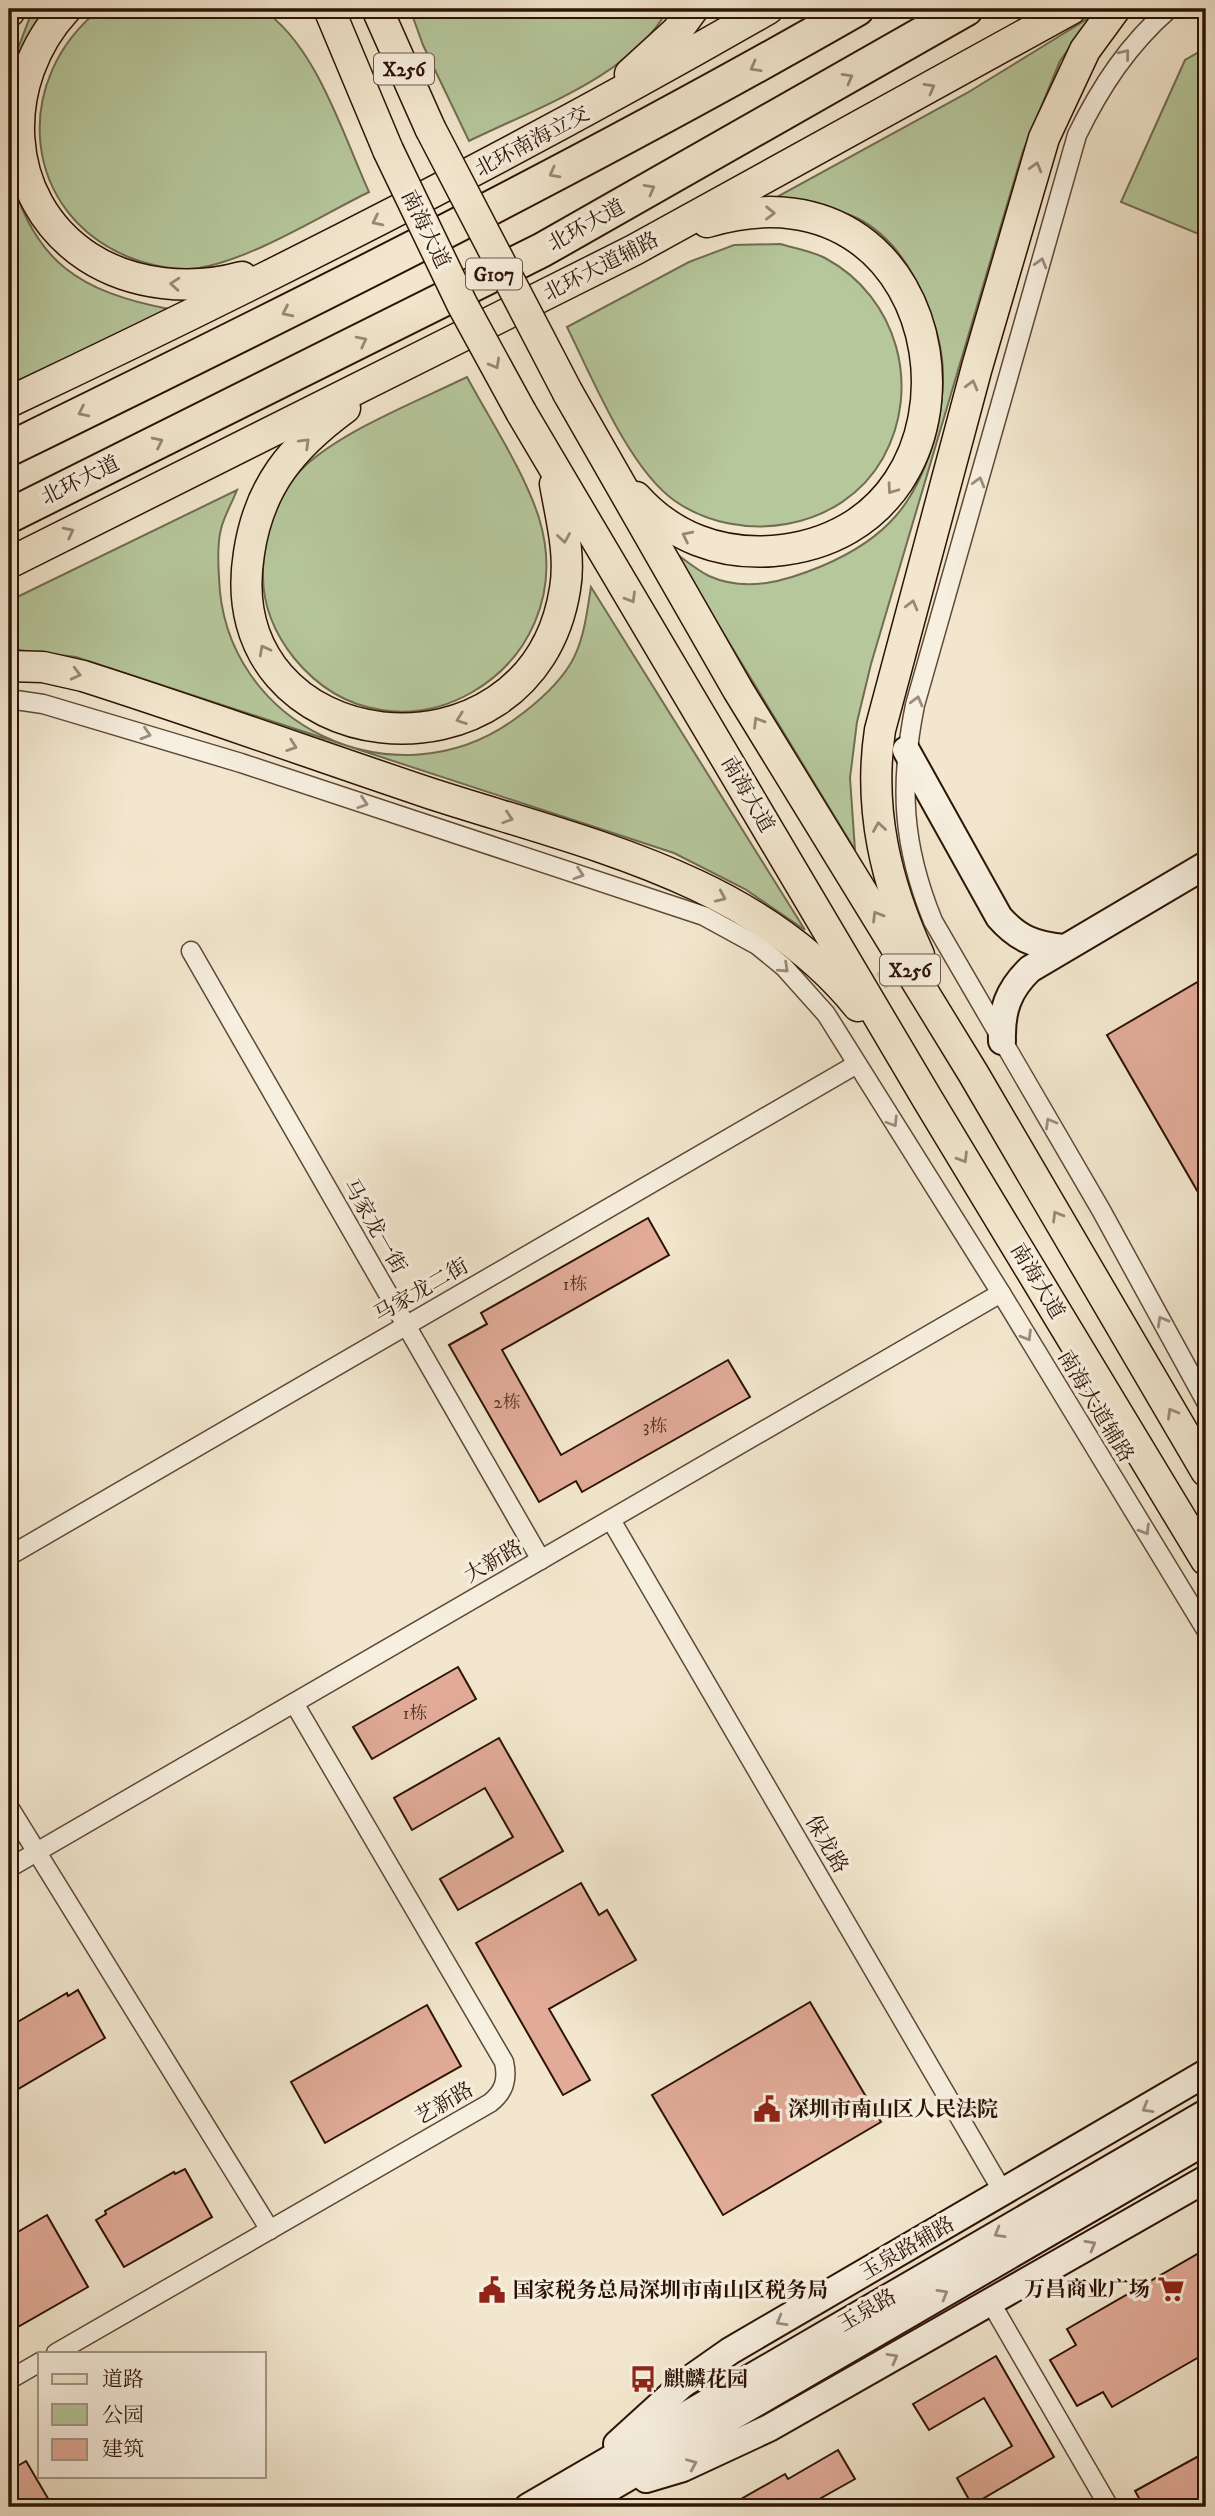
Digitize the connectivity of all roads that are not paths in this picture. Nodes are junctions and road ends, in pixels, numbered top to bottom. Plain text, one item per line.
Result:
1 (66, 9) edge
2 (313, 9) edge
3 (329, 9) edge
4 (377, 9) edge
5 (693, 9) edge
6 (768, 9) edge
7 (857, 9) edge
8 (966, 9) edge
9 (1071, 9) edge
10 (1115, 9) edge
11 (1169, 9) edge
12 (345, 47) junction
13 (590, 111) junction
14 (634, 250) junction
15 (290, 264) junction
16 (408, 362) junction
17 (9, 402) edge
18 (9, 449) edge
19 (553, 470) junction
20 (611, 471) junction
21 (9, 516) edge
22 (9, 563) edge
23 (9, 666) edge
24 (9, 699) edge
25 (906, 750) junction
26 (1206, 865) edge
27 (1063, 948) junction
28 (191, 951) dead end
29 (1002, 1041) junction
30 (857, 1064) junction
31 (973, 1073) junction
32 (928, 1100) junction
33 (1001, 1293) junction
34 (407, 1325) junction
35 (1206, 1402) edge
36 (1206, 1471) edge
37 (611, 1520) junction
38 (9, 1556) edge
39 (541, 1560) junction
40 (1206, 1560) edge
41 (1206, 1630) edge
42 (294, 1703) junction
43 (9, 1807) edge
44 (35, 1853) junction
45 (9, 1868) edge
46 (1206, 2073) edge
47 (1206, 2113) edge
48 (1206, 2141) edge
49 (1206, 2179) edge
50 (1003, 2192) junction
51 (270, 2230) junction
52 (991, 2303) junction
53 (58, 2352) edge
54 (38, 2363) edge
55 (9, 2381) edge
56 (598, 2481) junction
57 (528, 2507) edge
58 (577, 2507) edge
59 (1109, 2507) edge

15 -> 1 main road
2 - 12 main road
3 - 12 main road, 南海大道 / X256
4 - 20 main road, X256, bridge
5 - 13 main road
6 - 13 main road, 北环南海立交
7 -> 18 highway
21 -> 8 highway, 北环大道 / G107
14 -> 9 main road, 北环大道辅路
31 -> 10 main road
25 -> 11 street
12 -> 19 main road, 南海大道 / X256, bridge
13 -> 15 main road, 北环南海立交
14 - 16 main road, 北环大道辅路
14 -> 20 main road
15 - 17 main road
19 -> 16 main road
22 -> 16 main road, 北环大道辅路
19 -> 32 main road, 南海大道 / X256
31 -> 20 main road, X256
23 -> 32 main road
24 -> 30 street, 南海大道辅路
25 - 27 street
25 - 29 street
26 - 27 street
27 - 29 street
28 - 34 street, 马家龙一街
35 -> 29 street
30 -> 33 street, 南海大道辅路
30 - 34 street, 马家龙二街
36 -> 31 main road, X256
32 -> 40 main road, 南海大道 / X256
33 - 37 street, 大新路
33 -> 41 street, 南海大道辅路
34 - 38 street, 马家龙二街
34 - 39 street, 马家龙一街
37 - 39 street, 大新路
37 - 50 street, 保龙路
39 - 42 street, 大新路
42 - 44 street, 大新路
42 - 51 street, 艺新路
43 - 44 street
44 - 45 street, 大新路
44 - 51 street
46 -> 50 street, 玉泉路辅路
47 -> 56 street, 玉泉路
56 -> 48 street, 玉泉路
52 -> 49 street
50 -> 56 street, 玉泉路辅路
51 - 53 street, 艺新路
56 -> 52 street
52 - 59 street
54 - 55 street
56 - 57 street, 玉泉路
56 - 58 street, 玉泉路

